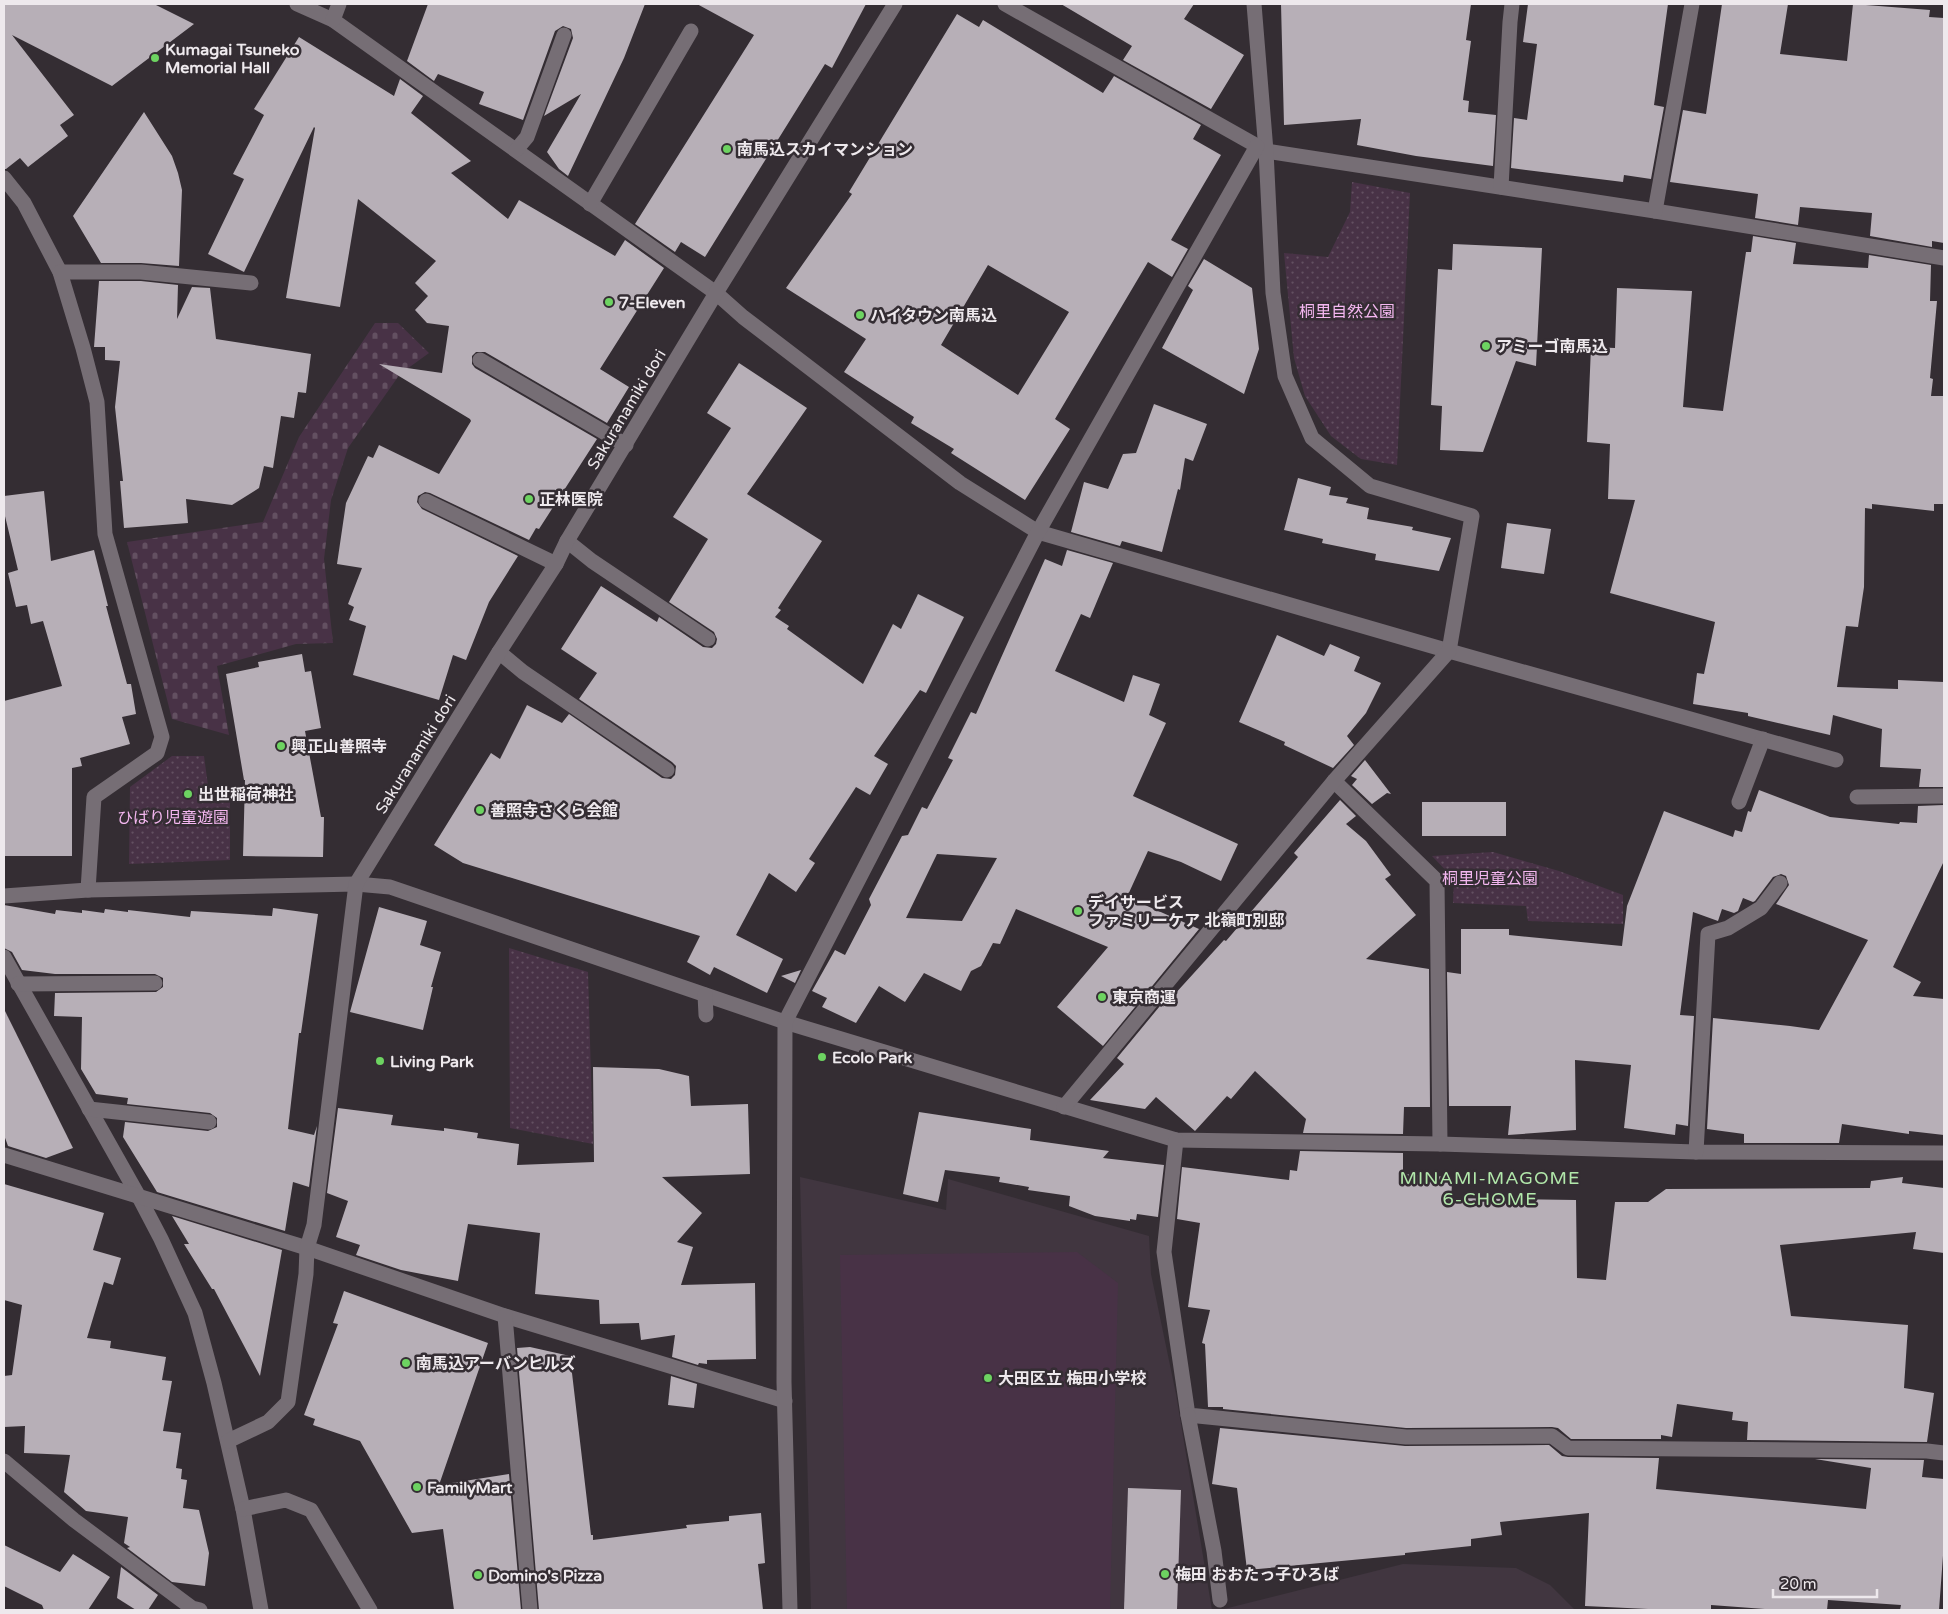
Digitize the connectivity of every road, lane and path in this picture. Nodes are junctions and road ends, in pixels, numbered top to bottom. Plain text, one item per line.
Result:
1 (297, 4) edge
2 (338, 4) edge
3 (895, 4) edge
4 (1005, 4) edge
5 (1254, 4) edge
6 (1512, 4) edge
7 (1692, 4) edge
8 (333, 20) junction
9 (691, 31) dead end
10 (564, 35) dead end
11 (1261, 148) junction
12 (516, 150) junction
13 (4, 178) edge
14 (1501, 187) junction
15 (590, 204) junction
16 (1655, 211) junction
17 (1944, 258) edge
18 (60, 272) junction
19 (251, 283) dead end
20 (716, 293) junction
21 (480, 360) dead end
22 (626, 445) junction
23 (426, 501) dead end
24 (1038, 532) junction
25 (567, 541) junction
26 (556, 564) junction
27 (708, 639) dead end
28 (1449, 651) junction
29 (499, 652) junction
30 (1763, 739) junction
31 (1836, 760) dead end
32 (667, 770) dead end
33 (1334, 781) junction
34 (1944, 796) edge
35 (1857, 797) dead end
36 (1739, 802) dead end
37 (1780, 883) dead end
38 (356, 884) junction
39 (88, 890) junction
40 (4, 896) edge
41 (4, 957) edge
42 (155, 983) dead end
43 (18, 984) junction
44 (705, 995) junction
45 (706, 1015) dead end
46 (785, 1022) junction
47 (1064, 1107) junction
48 (89, 1108) junction
49 (209, 1122) dead end
50 (1176, 1140) junction
51 (1440, 1144) junction
52 (1696, 1152) junction
53 (1944, 1153) edge
54 (4, 1155) edge
55 (139, 1197) junction
56 (307, 1248) junction
57 (505, 1316) junction
58 (785, 1401) junction
59 (1188, 1415) junction
60 (228, 1441) junction
61 (1944, 1453) edge
62 (4, 1460) edge
63 (243, 1509) junction
64 (1220, 1600) dead end
65 (200, 1610) edge
66 (261, 1610) edge
67 (370, 1610) edge
68 (530, 1610) edge
69 (790, 1610) edge

1 - 8 street
2 - 8 street
3 - 20 street, Sakuranamiki dori
4 - 11 street
5 - 11 street
6 - 14 street
7 - 16 street
8 - 12 street
9 - 15 street
10 - 12 street
11 - 14 street
11 - 24 street
11 - 28 street
12 - 15 street
13 - 18 street
14 - 16 street
15 - 20 street
16 - 17 street
18 - 19 street
18 - 39 street
20 - 22 street, Sakuranamiki dori
20 - 24 street
21 - 22 street
22 - 25 street, Sakuranamiki dori
23 - 26 street
24 - 28 street
24 - 46 street
25 - 26 street, Sakuranamiki dori
25 - 27 street
26 - 29 street, Sakuranamiki dori
28 - 30 street
28 - 33 street
29 - 32 street
29 - 38 street, Sakuranamiki dori
30 - 31 street
30 - 36 street
33 - 47 street
33 - 51 street
34 - 35 street
37 - 52 street
38 - 39 street
38 - 44 street
38 - 56 street
39 - 40 street
41 - 43 street
42 - 43 street
43 - 48 street
44 - 45 street
44 - 46 street
46 - 47 street
46 - 58 street
47 - 50 street
48 - 49 street
48 - 55 street
50 - 51 street
50 - 59 street
51 - 52 street
52 - 53 street
54 - 55 street
55 - 56 street
55 - 60 street
56 - 57 street
56 - 60 street
57 - 58 street
57 - 68 street
58 - 69 street
59 - 61 street
59 - 64 street
60 - 63 street
62 - 65 street
63 - 66 street
63 - 67 street

